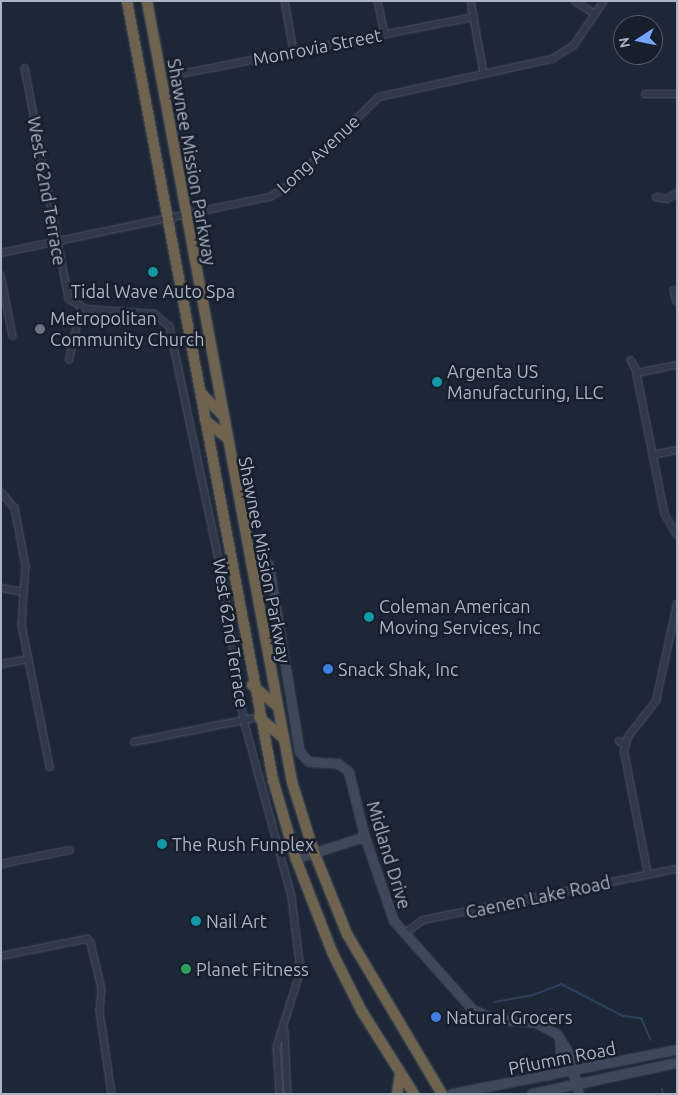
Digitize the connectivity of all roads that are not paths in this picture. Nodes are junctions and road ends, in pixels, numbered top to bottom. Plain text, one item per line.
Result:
1 (127, 1) edge
2 (147, 1) edge
3 (285, 1) edge
4 (378, 1) edge
5 (471, 1) edge
6 (575, 1) edge
7 (604, 1) edge
8 (595, 14) junction
9 (474, 17) junction
10 (385, 34) junction
11 (294, 51) junction
12 (25, 68) dead end
13 (484, 73) junction
14 (160, 78) junction
15 (645, 94) dead end
16 (677, 94) edge
17 (677, 193) edge
18 (656, 197) dead end
19 (185, 216) junction
20 (166, 219) junction
21 (56, 243) junction
22 (1, 253) edge
23 (1, 275) edge
24 (674, 290) dead end
25 (677, 302) edge
26 (81, 308) junction
27 (13, 336) dead end
28 (69, 360) dead end
29 (631, 360) dead end
30 (677, 365) edge
31 (637, 373) junction
32 (199, 390) junction
33 (222, 415) junction
34 (205, 420) junction
35 (226, 438) junction
36 (677, 450) edge
37 (653, 455) junction
38 (2, 492) edge
39 (677, 534) edge
40 (269, 565) dead end
41 (1, 588) edge
42 (24, 592) junction
43 (677, 604) edge
44 (28, 659) junction
45 (1, 664) edge
46 (252, 685) junction
47 (276, 705) junction
48 (259, 717) junction
49 (244, 720) junction
50 (282, 737) junction
51 (619, 741) dead end
52 (134, 742) dead end
53 (626, 745) junction
54 (50, 767) dead end
55 (365, 837) junction
56 (70, 850) dead end
57 (314, 852) junction
58 (296, 859) junction
59 (1, 864) edge
60 (677, 869) edge
61 (648, 875) junction
62 (404, 934) junction
63 (1, 956) edge
64 (285, 1031) junction
65 (560, 1038) junction
66 (677, 1050) edge
67 (677, 1063) edge
68 (574, 1072) junction
69 (400, 1074) junction
70 (546, 1076) junction
71 (576, 1084) junction
72 (112, 1094) edge
73 (280, 1094) edge
74 (288, 1094) edge
75 (397, 1094) edge
76 (414, 1094) edge
77 (442, 1094) edge
78 (452, 1094) edge
79 (532, 1094) edge
80 (578, 1094) edge

1 - 20 highway, Shawnee Mission Parkway
2 - 14 highway, Shawnee Mission Parkway
3 - 11 street
4 - 10 street
5 - 9 street
6 - 8 street
7 - 8 street, Long Avenue
8 - 13 street, Long Avenue
9 - 10 street, Monrovia Street
9 - 13 street
10 - 11 street, Monrovia Street
11 - 14 street, Monrovia Street
12 - 21 street, West 62nd Terrace
13 - 19 street, Long Avenue
14 - 19 highway, Shawnee Mission Parkway
15 - 16 street
17 - 18 street
19 - 20 street, Long Avenue
19 - 33 highway, Shawnee Mission Parkway
20 - 21 street, Long Avenue
20 - 32 highway, Shawnee Mission Parkway
21 - 22 street, Long Avenue
21 - 26 street, West 62nd Terrace
23 - 27 street
24 - 25 street
26 - 28 street
26 - 49 street, West 62nd Terrace
29 - 31 street
30 - 31 street
31 - 37 street
32 - 33 highway
32 - 34 highway, Shawnee Mission Parkway
33 - 35 highway, Shawnee Mission Parkway
34 - 35 highway
34 - 46 highway, Shawnee Mission Parkway
35 - 47 highway, Shawnee Mission Parkway
36 - 37 street
37 - 39 street
38 - 42 street
40 - 55 street, Midland Drive
41 - 42 street
42 - 44 street
43 - 53 street
44 - 45 street
44 - 54 street
46 - 47 highway
46 - 48 highway, Shawnee Mission Parkway
47 - 50 highway, Shawnee Mission Parkway
48 - 49 street
48 - 50 highway
48 - 58 highway, Shawnee Mission Parkway
49 - 52 street
49 - 64 street, West 62nd Terrace
50 - 57 highway, Shawnee Mission Parkway
51 - 53 street
53 - 61 street
55 - 57 street
55 - 62 street, Midland Drive
56 - 59 street
57 - 58 street
57 - 77 highway, Shawnee Mission Parkway
58 - 69 highway, Shawnee Mission Parkway
60 - 61 street, Caenen Lake Road
61 - 62 street, Caenen Lake Road
62 - 65 street, Midland Drive
63 - 72 street
64 - 73 street, West 62nd Terrace
64 - 74 street, West 62nd Terrace
65 - 68 street
65 - 70 street
66 - 68 street, Pflumm Road
67 - 71 street, Pflumm Road
68 - 70 street, Pflumm Road
68 - 71 street
69 - 75 highway
69 - 76 highway, Shawnee Mission Parkway
70 - 78 street, Pflumm Road
71 - 79 street, Pflumm Road
71 - 80 street

